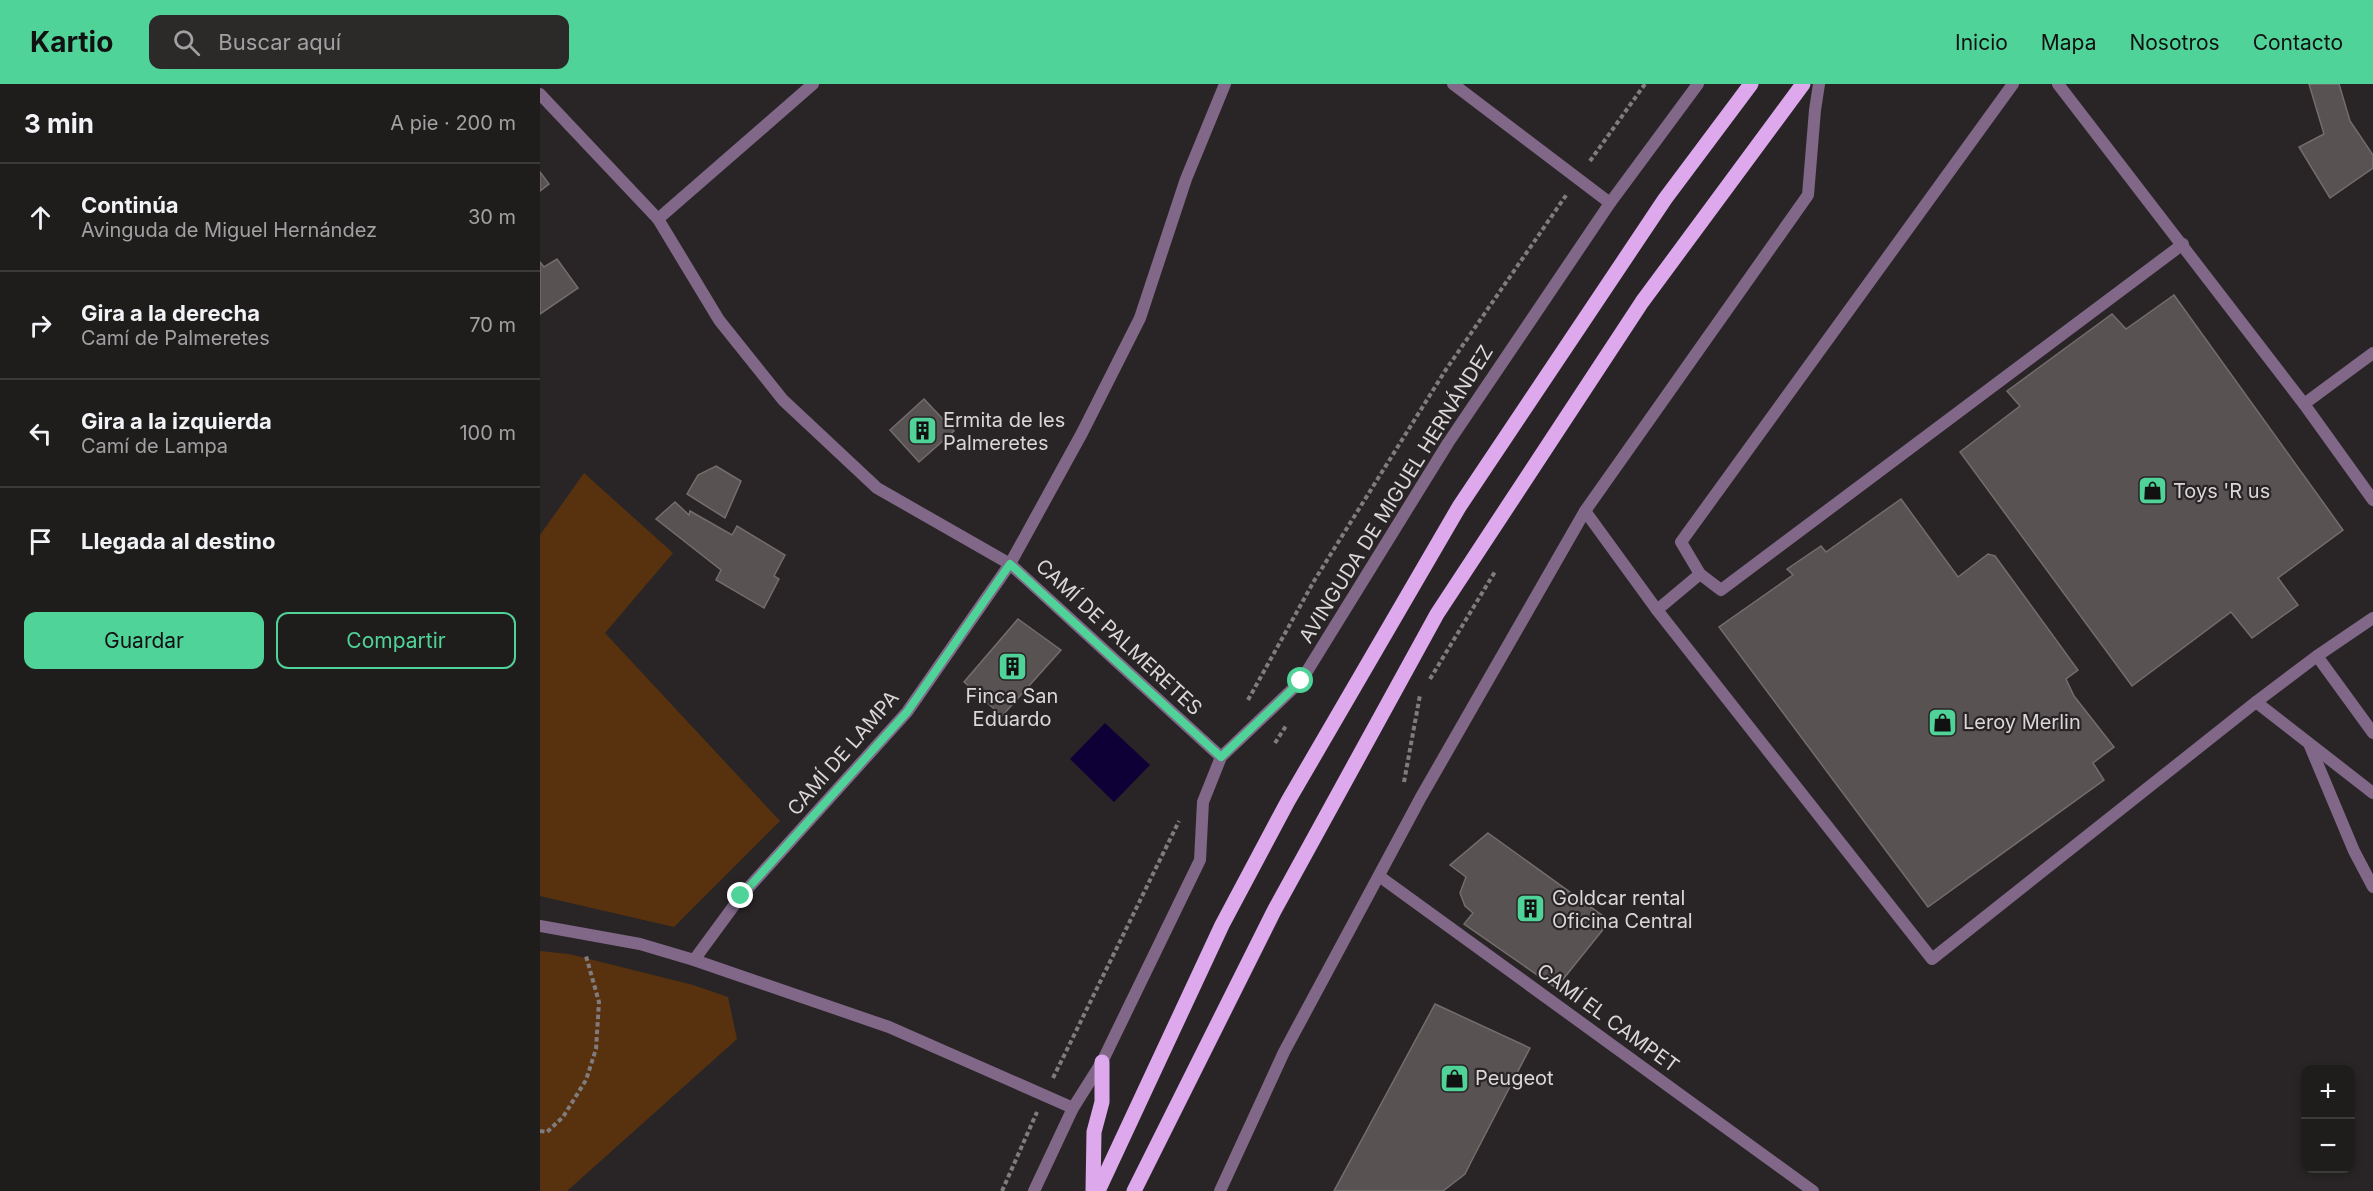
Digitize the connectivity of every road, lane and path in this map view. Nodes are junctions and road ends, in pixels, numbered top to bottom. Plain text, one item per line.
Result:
1 (813, 84) edge
2 (1225, 84) edge
3 (1453, 84) edge
4 (1645, 84) edge
5 (1698, 84) edge
6 (1751, 84) edge
7 (1803, 84) edge
8 (1819, 84) edge
9 (2013, 84) edge
10 (2058, 84) edge
11 (540, 94) edge
12 (1578, 179) junction
13 (1610, 203) junction
14 (658, 219) junction
15 (2182, 244) junction
16 (2373, 353) edge
17 (2304, 404) junction
18 (2373, 500) edge
19 (1585, 511) junction
20 (1010, 564) junction
21 (1497, 568) dead end
22 (1700, 574) junction
23 (1657, 610) junction
24 (2373, 618) edge
25 (2317, 656) junction
26 (2256, 702) junction
27 (1242, 710) dead end
28 (2373, 733) edge
29 (2309, 745) junction
30 (1221, 757) junction
31 (1403, 790) dead end
32 (2373, 793) edge
33 (1182, 810) dead end
34 (1379, 876) junction
35 (2373, 887) edge
36 (540, 926) edge
37 (579, 932) junction
38 (693, 960) junction
39 (1102, 1062) junction
40 (1045, 1096) junction
41 (1073, 1108) junction
42 (540, 1131) edge
43 (1002, 1191) edge
44 (1034, 1191) edge
45 (1093, 1191) edge
46 (1098, 1191) edge
47 (1134, 1191) edge
48 (1220, 1191) edge
49 (1813, 1191) edge

1 - 14 street
2 - 20 street, CAMÍ DE LAMPA
3 - 12 street
4 - 12 path
5 - 13 street, AVINGUDA DE MIGUEL HERNÁNDEZ
6 - 46 main road
7 - 47 main road
8 - 19 street
9 - 22 street
10 - 15 street
11 - 14 street, CAMÍ DE PALMERETES
12 - 13 street
12 - 27 path
13 - 30 street, AVINGUDA DE MIGUEL HERNÁNDEZ
14 - 20 street, CAMÍ DE PALMERETES
15 - 17 street
15 - 22 street
16 - 17 street
17 - 18 street
19 - 23 street
19 - 34 street
20 - 30 street, CAMÍ DE PALMERETES
20 - 38 street, CAMÍ DE LAMPA
21 - 31 path
22 - 23 street
23 - 26 street
24 - 25 street
25 - 26 street
25 - 28 street
26 - 29 street
29 - 32 street
29 - 35 street
30 - 39 street, AVINGUDA DE MIGUEL HERNÁNDEZ
33 - 40 path
34 - 48 street
34 - 49 street, CAMÍ EL CAMPET
36 - 37 street
37 - 38 street
37 - 42 path
38 - 40 street
39 - 41 street, AVINGUDA DE MIGUEL HERNÁNDEZ
39 - 45 main road
40 - 41 street
40 - 43 path
41 - 44 street, AVINGUDA DE MIGUEL HERNÁNDEZ

